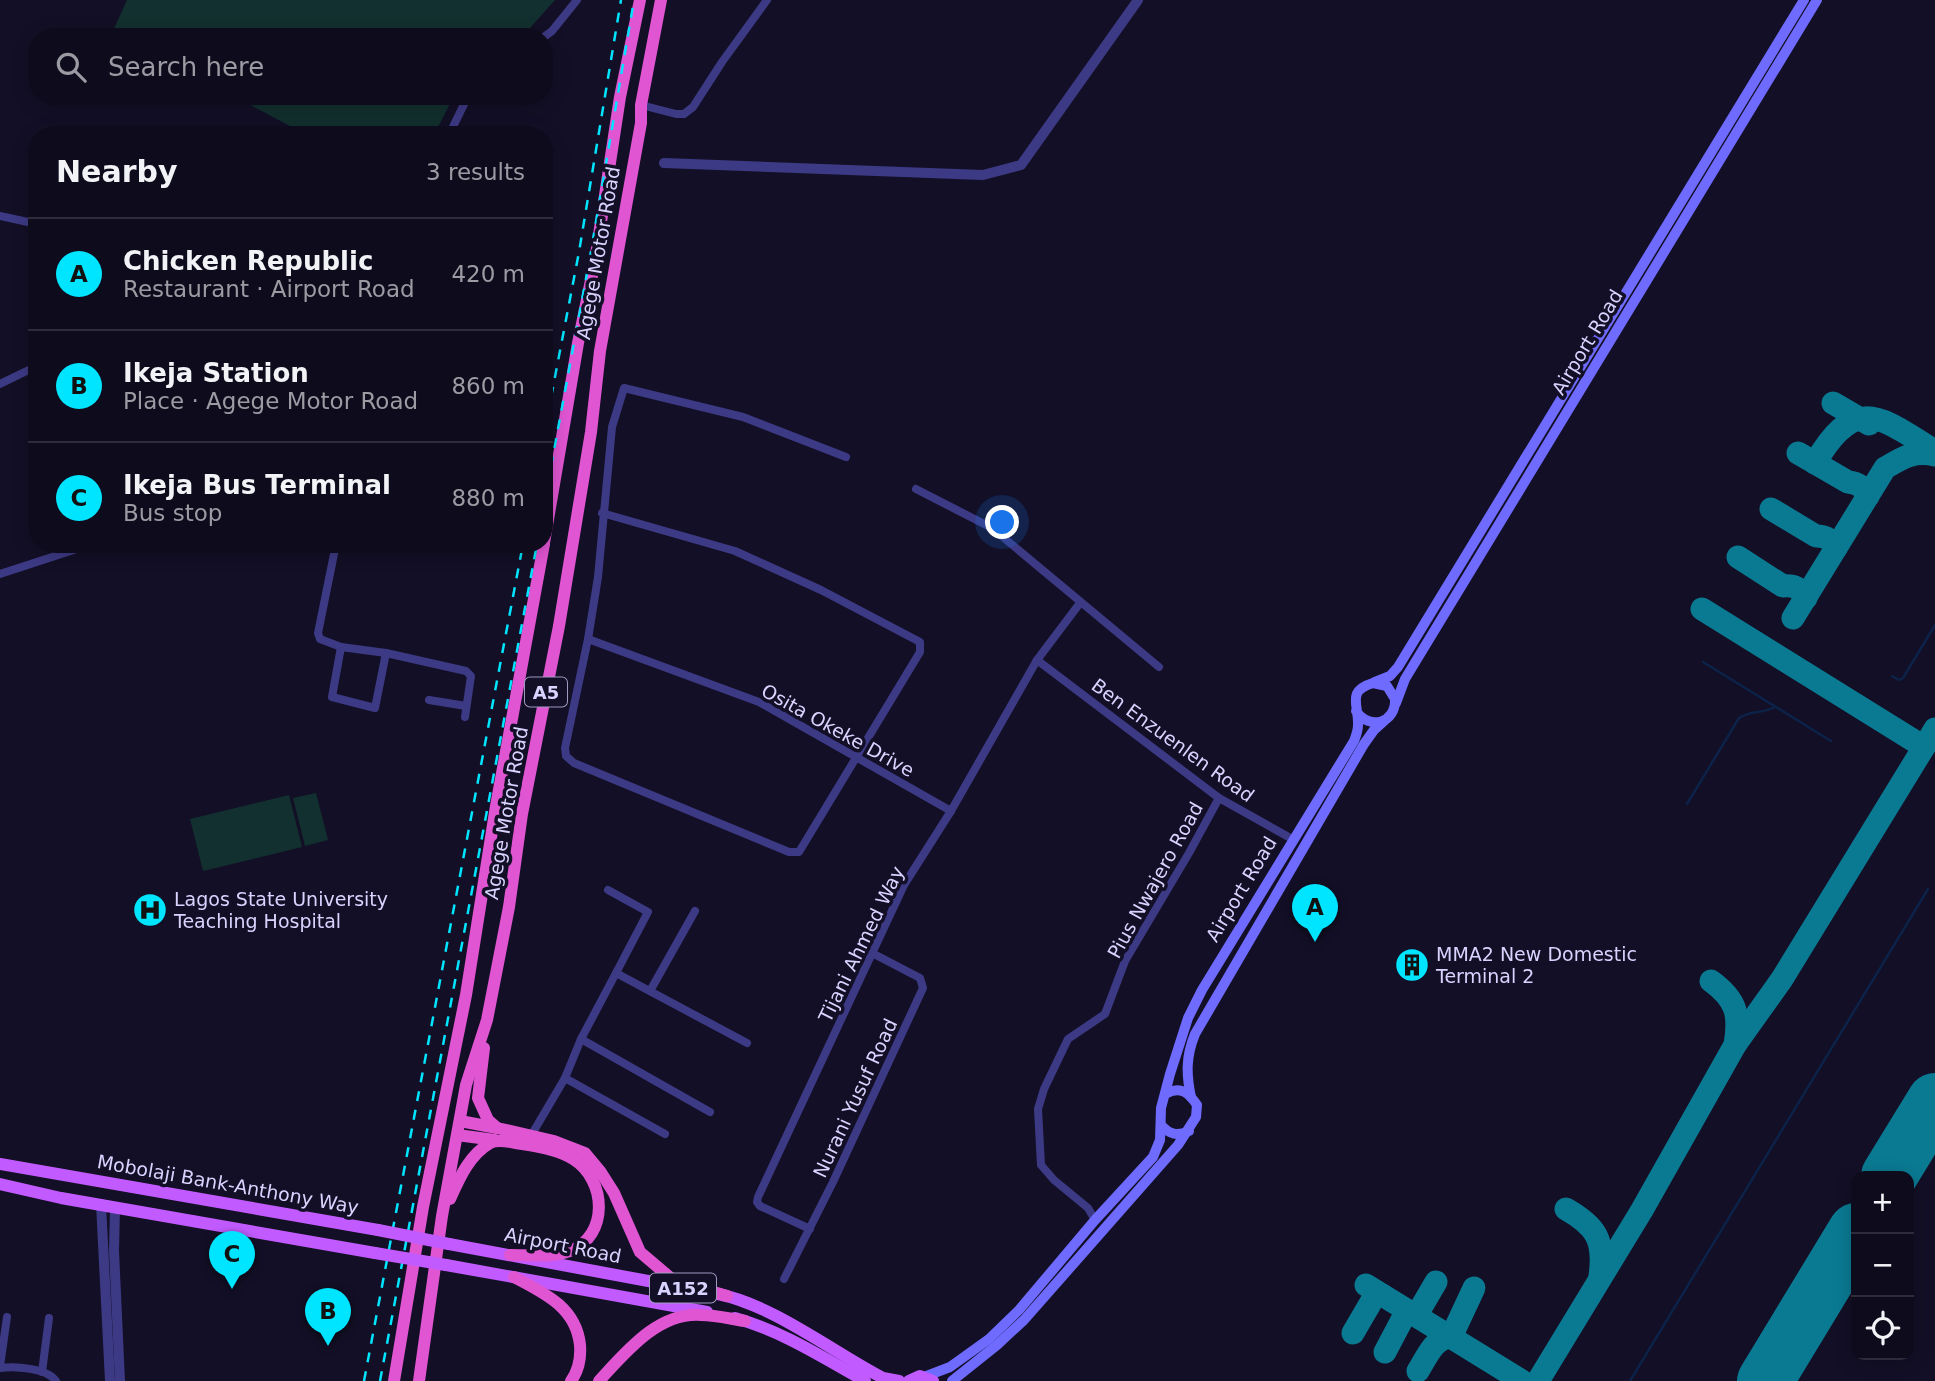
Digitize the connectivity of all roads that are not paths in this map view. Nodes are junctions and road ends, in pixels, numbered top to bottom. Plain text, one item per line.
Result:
1 (577, 0) edge
2 (640, 0) edge
3 (661, 0) edge
4 (767, 0) edge
5 (1138, 0) edge
6 (1804, 0) edge
7 (1817, 0) edge
8 (553, 30) edge
9 (464, 105) edge
10 (641, 106) junction
11 (453, 126) edge
12 (664, 163) dead end
13 (0, 216) edge
14 (28, 222) edge
15 (28, 370) edge
16 (0, 384) edge
17 (566, 427) junction
18 (591, 432) junction
19 (846, 457) dead end
20 (916, 489) dead end
21 (553, 496) edge
22 (602, 513) junction
23 (64, 553) edge
24 (334, 553) edge
25 (542, 553) edge
26 (0, 574) edge
27 (1080, 603) junction
28 (588, 639) junction
29 (341, 647) junction
30 (386, 653) junction
31 (1037, 660) junction
32 (1159, 667) dead end
33 (1373, 683) junction
34 (429, 700) dead end
35 (466, 706) junction
36 (1395, 706) junction
37 (1356, 711) junction
38 (465, 717) dead end
39 (1384, 721) junction
40 (857, 757) junction
41 (1219, 797) junction
42 (951, 811) junction
43 (1294, 840) junction
44 (608, 890) dead end
45 (695, 911) dead end
46 (872, 953) junction
47 (616, 973) junction
48 (650, 991) junction
49 (487, 1020) junction
50 (581, 1039) junction
51 (747, 1042) dead end
52 (565, 1078) junction
53 (1167, 1093) junction
54 (1191, 1097) junction
55 (710, 1112) dead end
56 (460, 1121) junction
57 (1161, 1125) junction
58 (1189, 1131) junction
59 (497, 1134) junction
60 (457, 1135) junction
61 (532, 1135) junction
62 (665, 1135) dead end
63 (0, 1164) edge
64 (0, 1184) edge
65 (101, 1204) junction
66 (115, 1206) junction
67 (442, 1216) junction
68 (1095, 1220) junction
69 (810, 1229) junction
70 (449, 1244) joint
71 (510, 1255) junction
72 (514, 1277) junction
73 (785, 1279) dead end
74 (727, 1296) junction
75 (7, 1317) dead end
76 (49, 1318) dead end
77 (745, 1321) junction
78 (426, 1341) junction
79 (0, 1367) edge
80 (42, 1372) junction
81 (913, 1380) edge
82 (56, 1381) edge
83 (110, 1381) edge
84 (120, 1381) edge
85 (394, 1381) edge
86 (419, 1381) edge
87 (427, 1381) edge
88 (571, 1381) edge
89 (599, 1381) edge
90 (865, 1381) edge
91 (952, 1381) edge

1 - 8 street
2 - 17 highway, Agege Motor Road / A5
3 - 10 highway, Agege Motor Road / A5
4 - 10 street
5 - 12 street
6 - 33 main road, Airport Road
7 - 36 main road, Airport Road
9 - 11 street
10 - 18 highway, Agege Motor Road / A5
13 - 14 street
15 - 16 street
17 - 18 highway
17 - 21 highway, Agege Motor Road / A5
18 - 49 highway, Agege Motor Road / A5
19 - 22 street
20 - 27 street
22 - 28 street
22 - 40 street
23 - 26 street
24 - 29 street
25 - 85 highway, Agege Motor Road / A5
27 - 31 street, Tijani Ahmed Way
27 - 32 street
28 - 40 street, Osita Okeke Drive
28 - 40 street
29 - 30 street
29 - 30 street
30 - 35 street
31 - 41 street, Ben Enzuenlen Road
31 - 42 street, Tijani Ahmed Way
33 - 36 main road
33 - 37 main road
34 - 35 street
35 - 38 street
36 - 39 main road
37 - 39 main road
37 - 43 main road, Airport Road
39 - 54 main road, Airport Road
40 - 42 street, Osita Okeke Drive
41 - 43 street, Ben Enzuenlen Road
41 - 68 street, Pius Nwajero Road
42 - 46 street, Tijani Ahmed Way
43 - 53 main road, Airport Road
44 - 47 street
45 - 48 street
46 - 69 street, Nurani Yusuf Road
46 - 69 street, Tijani Ahmed Way
47 - 48 street
47 - 50 street
48 - 51 street
49 - 56 highway, Agege Motor Road / A5
49 - 59 highway
50 - 52 street
50 - 55 street
52 - 61 street
52 - 62 street
53 - 54 main road
53 - 57 main road
54 - 58 main road
56 - 59 highway
56 - 60 highway, Agege Motor Road / A5
57 - 58 main road
57 - 68 main road, Airport Road
58 - 91 main road
59 - 60 highway
59 - 61 highway
59 - 67 highway
59 - 71 highway
60 - 67 highway, Agege Motor Road / A5
61 - 74 highway
63 - 70 main road, Mobolaji Bank-Anthony Way / A152, bridge
64 - 65 main road, A152
65 - 66 main road, A152
65 - 83 street
66 - 72 main road, Airport Road / A152, bridge
66 - 84 street
67 - 78 highway, Agege Motor Road / A5
68 - 81 main road, Airport Road
69 - 73 street, Nurani Yusuf Road
70 - 71 main road, Airport Road / A152
71 - 74 main road, Airport Road / A152
72 - 77 main road, Airport Road / A152
72 - 88 highway
74 - 81 main road, Airport Road / A152
75 - 79 street
76 - 80 street
77 - 89 highway
77 - 90 main road, Airport Road / A152
78 - 86 highway, Agege Motor Road / A5
78 - 87 highway
79 - 80 street
80 - 82 street

